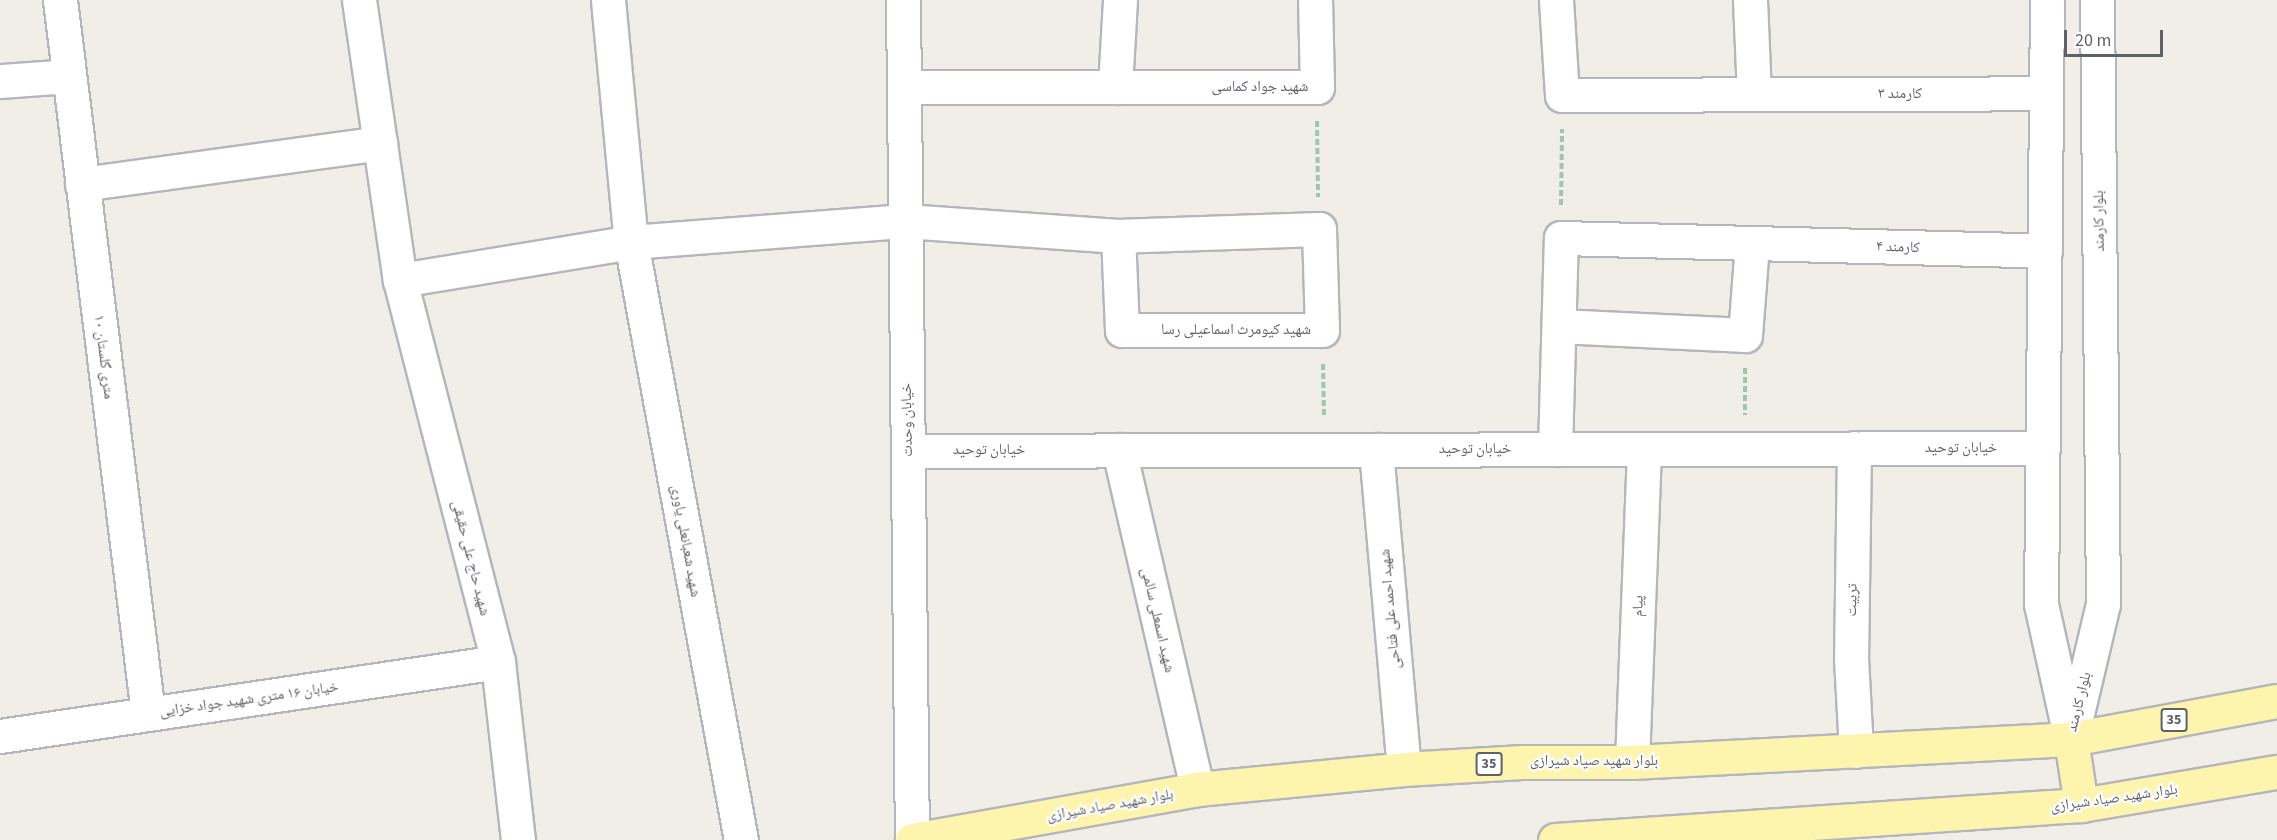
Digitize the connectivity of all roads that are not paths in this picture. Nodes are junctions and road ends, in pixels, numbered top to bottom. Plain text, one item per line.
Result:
1 (60, 0) edge
2 (359, 0) edge
3 (608, 0) edge
4 (903, 0) edge
5 (1120, 0) edge
6 (1315, 0) edge
7 (1556, 0) edge
8 (1750, 0) edge
9 (2047, 0) edge
10 (2097, 0) edge
11 (69, 76) junction
12 (0, 81) edge
13 (904, 87) junction
14 (1115, 87) junction
15 (2046, 93) junction
16 (1754, 94) junction
17 (380, 143) junction
18 (82, 184) junction
19 (905, 221) junction
20 (1118, 236) junction
21 (631, 242) junction
22 (1752, 243) junction
23 (2045, 251) junction
24 (400, 280) junction
25 (1560, 326) junction
26 (1854, 448) junction
27 (2043, 448) junction
28 (1555, 449) junction
29 (1644, 449) junction
30 (1119, 450) junction
31 (1376, 450) junction
32 (908, 451) junction
33 (498, 662) junction
34 (2277, 701) edge
35 (148, 714) junction
36 (0, 736) edge
37 (2071, 739) junction
38 (1856, 752) junction
39 (1632, 762) junction
40 (1404, 769) junction
41 (2277, 772) edge
42 (1197, 789) junction
43 (2081, 806) junction
44 (518, 840) edge
45 (741, 840) edge
46 (912, 840) edge
47 (1555, 840) edge

1 - 11 street, ۱۰ متری گلستان
2 - 17 street, شهید حاج علی حقیقی
3 - 21 street, شهید شعبانعلی یاوری
4 - 13 street, خیابان وحدت
5 - 14 street
6 - 14 street, شهید جواد کماسی
7 - 16 street, کارمند ۳
8 - 16 street
9 - 15 street, بلوار کارمند
10 - 37 street, بلوار کارمند
11 - 12 street
11 - 18 street, ۱۰ متری گلستان
13 - 14 street, شهید جواد کماسی
13 - 19 street, خیابان وحدت
15 - 16 street, کارمند ۳
15 - 23 street, بلوار کارمند
17 - 18 street
17 - 24 street, شهید حاج علی حقیقی
18 - 35 street, ۱۰ متری گلستان
19 - 20 street
19 - 21 street
19 - 32 street, خیابان وحدت
20 - 20 street, شهید کیومرث اسماعیلی رسا
21 - 24 street
21 - 45 street, شهید شعبانعلی یاوری
22 - 23 street, کارمند ۴
22 - 25 street
22 - 25 street, کارمند ۴
23 - 27 street, بلوار کارمند
24 - 33 street, شهید حاج علی حقیقی
25 - 28 street
26 - 27 street, خیابان توحید
26 - 29 street, خیابان توحید
26 - 38 street, تربیت
27 - 37 street, بلوار کارمند
28 - 29 street, خیابان توحید
28 - 31 street, خیابان توحید
29 - 39 street, پیام
30 - 31 street, خیابان توحید
30 - 32 street, خیابان توحید
30 - 42 street, شهید اسمعلی سالمی
31 - 40 street, شهید احمد علی فتاحی
32 - 46 street, خیابان وحدت
33 - 35 street, خیابان ۱۶ متری شهید جواد خزایی
33 - 44 street, شهید حاج علی حقیقی
34 - 37 main road, بلوار شهید صیاد شیرازی / 35
35 - 36 street, خیابان ۱۶ متری شهید جواد خزایی
37 - 38 main road, بلوار شهید صیاد شیرازی / 35
37 - 43 main road
38 - 39 main road, بلوار شهید صیاد شیرازی / 35
39 - 40 main road, بلوار شهید صیاد شیرازی / 35
40 - 42 main road, بلوار شهید صیاد شیرازی / 35
41 - 43 main road, بلوار شهید صیاد شیرازی
42 - 46 main road, بلوار شهید صیاد شیرازی / 35
43 - 47 main road, بلوار شهید صیاد شیرازی

